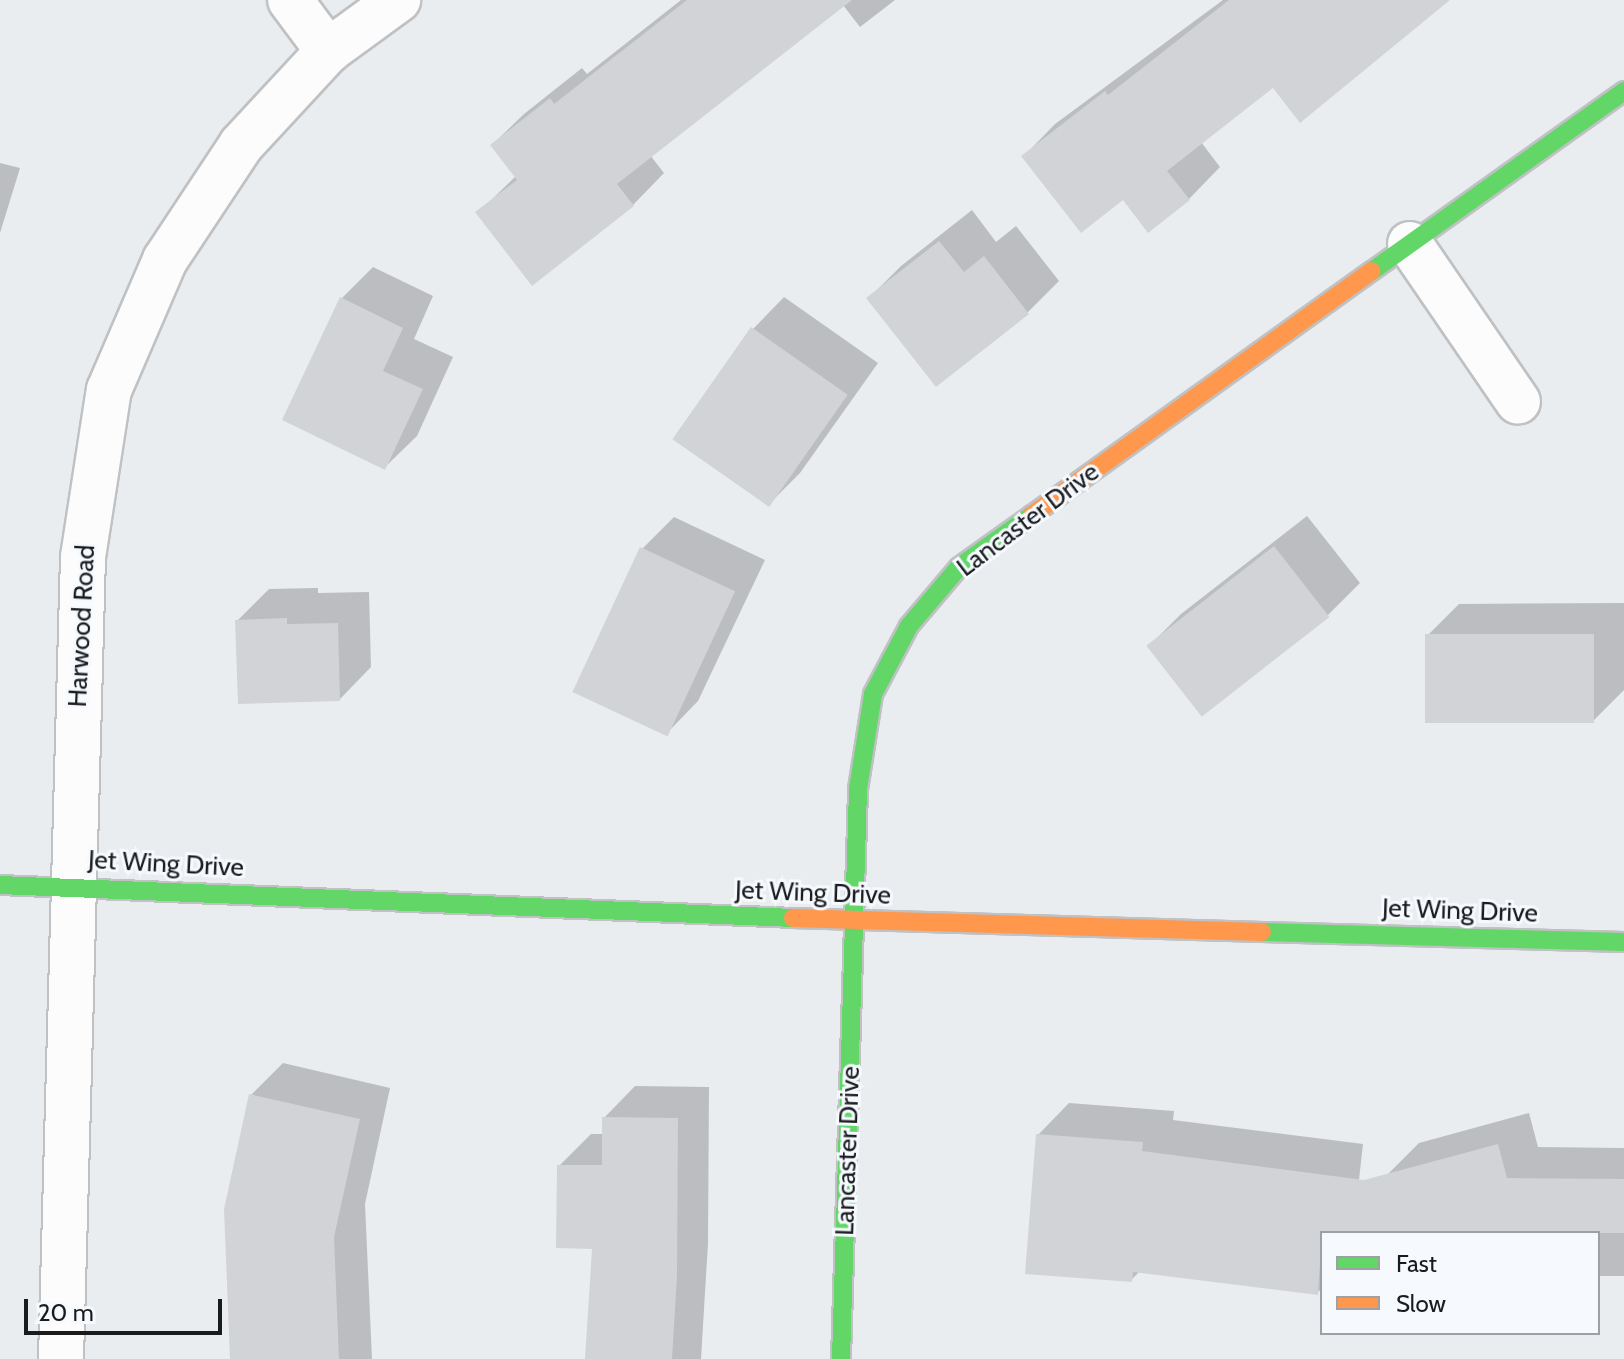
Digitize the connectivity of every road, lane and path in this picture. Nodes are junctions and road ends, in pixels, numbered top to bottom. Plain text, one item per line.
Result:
1 (290, 0) edge
2 (398, 0) edge
3 (328, 51) junction
4 (1624, 91) edge
5 (1410, 244) junction
6 (1518, 402) dead end
7 (0, 885) edge
8 (73, 886) junction
9 (855, 921) junction
10 (1624, 942) edge
11 (61, 1359) edge
12 (841, 1359) edge

1 - 3 street
2 - 3 street, Harwood Road
3 - 8 street, Harwood Road
4 - 5 street, Lancaster Drive
5 - 6 street
5 - 9 street, Lancaster Drive
7 - 8 street, Jet Wing Drive
8 - 9 street, Jet Wing Drive
8 - 11 street, Harwood Road
9 - 10 street, Jet Wing Drive
9 - 12 street, Lancaster Drive

